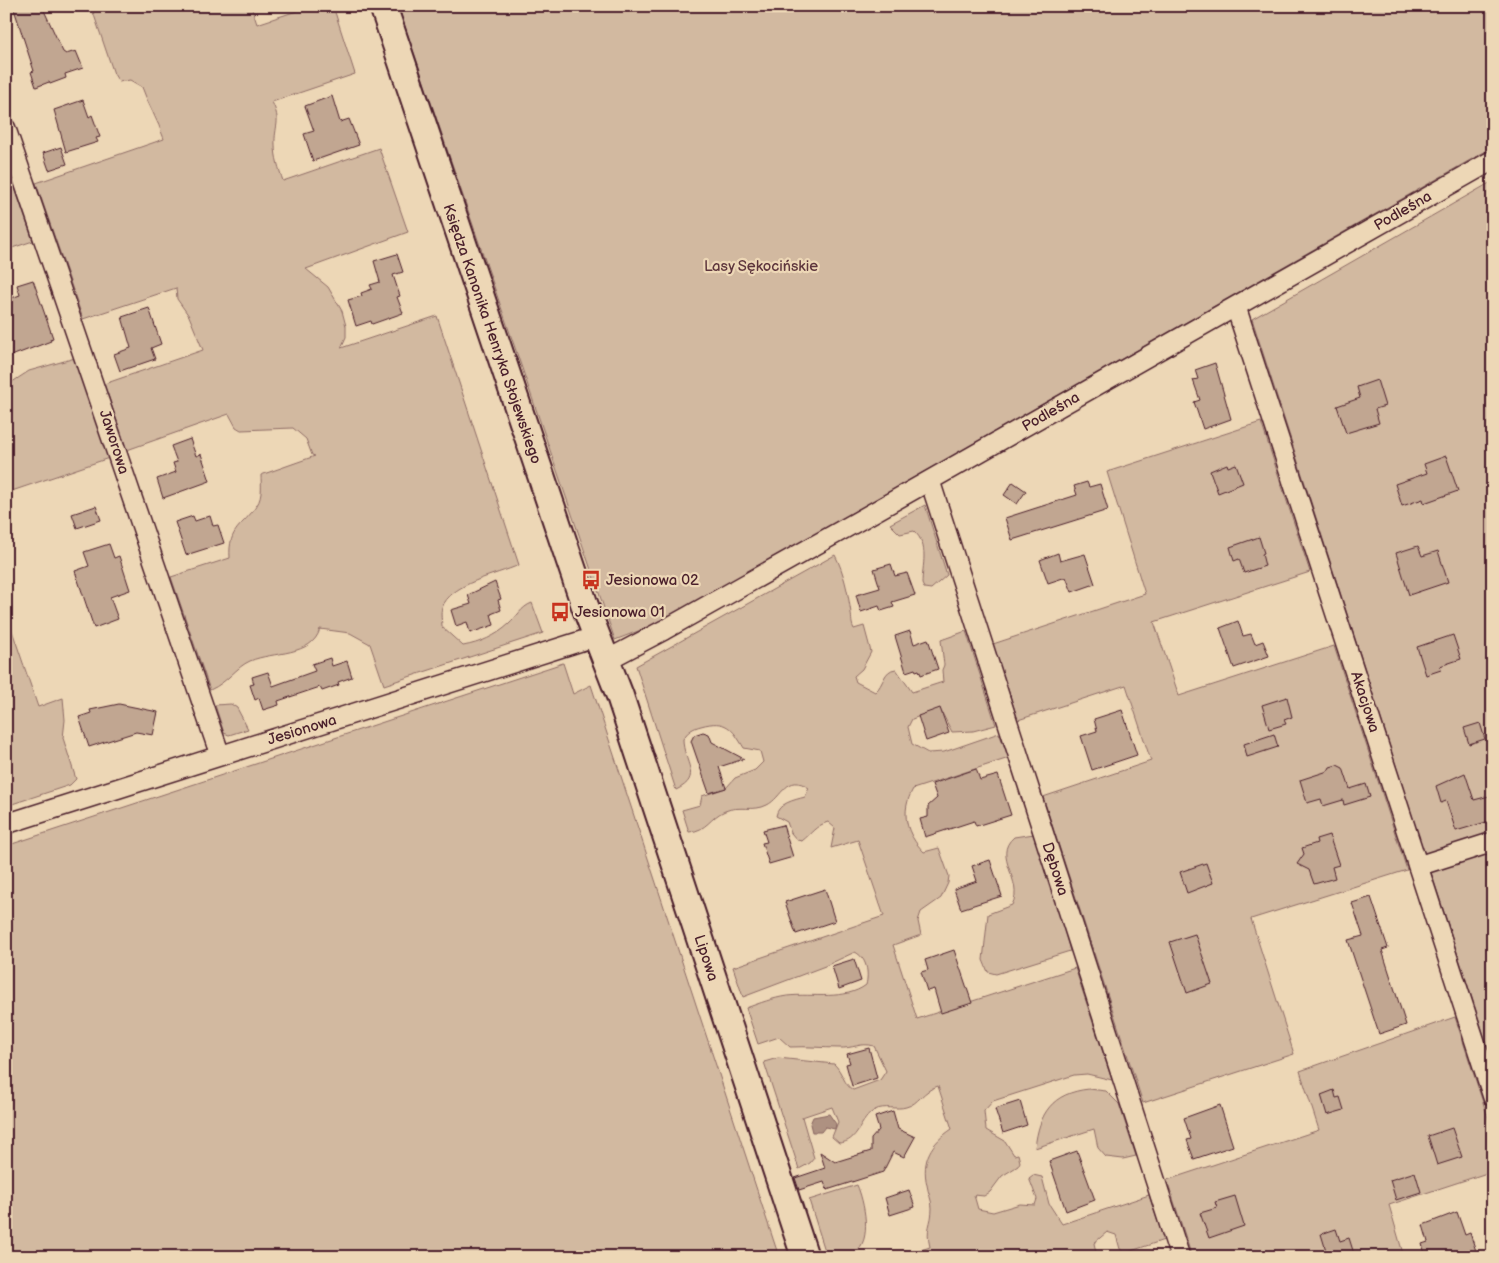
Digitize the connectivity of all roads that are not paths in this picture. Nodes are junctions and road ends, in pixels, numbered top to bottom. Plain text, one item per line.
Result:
1 (383, 6) edge
2 (6, 129) edge
3 (1493, 160) edge
4 (1236, 307) junction
5 (930, 481) junction
6 (597, 636) junction
7 (607, 660) junction
8 (220, 756) junction
9 (6, 824) edge
10 (1493, 842) edge
11 (1418, 866) junction
12 (1493, 1097) edge
13 (805, 1257) edge
14 (1180, 1257) edge

1 - 6 street, Księdza Kanonika Henryka Słojewskiego
2 - 8 street, Jaworowa
3 - 4 street, Podleśna
4 - 5 street, Podleśna
4 - 11 street, Akacjowa
5 - 7 street, Podleśna
5 - 14 street, Dębowa
6 - 7 street, Księdza Kanonika Henryka Słojewskiego
6 - 8 street, Jesionowa
7 - 13 street, Lipowa
8 - 9 street, Jesionowa
10 - 11 street
11 - 12 street, Akacjowa

